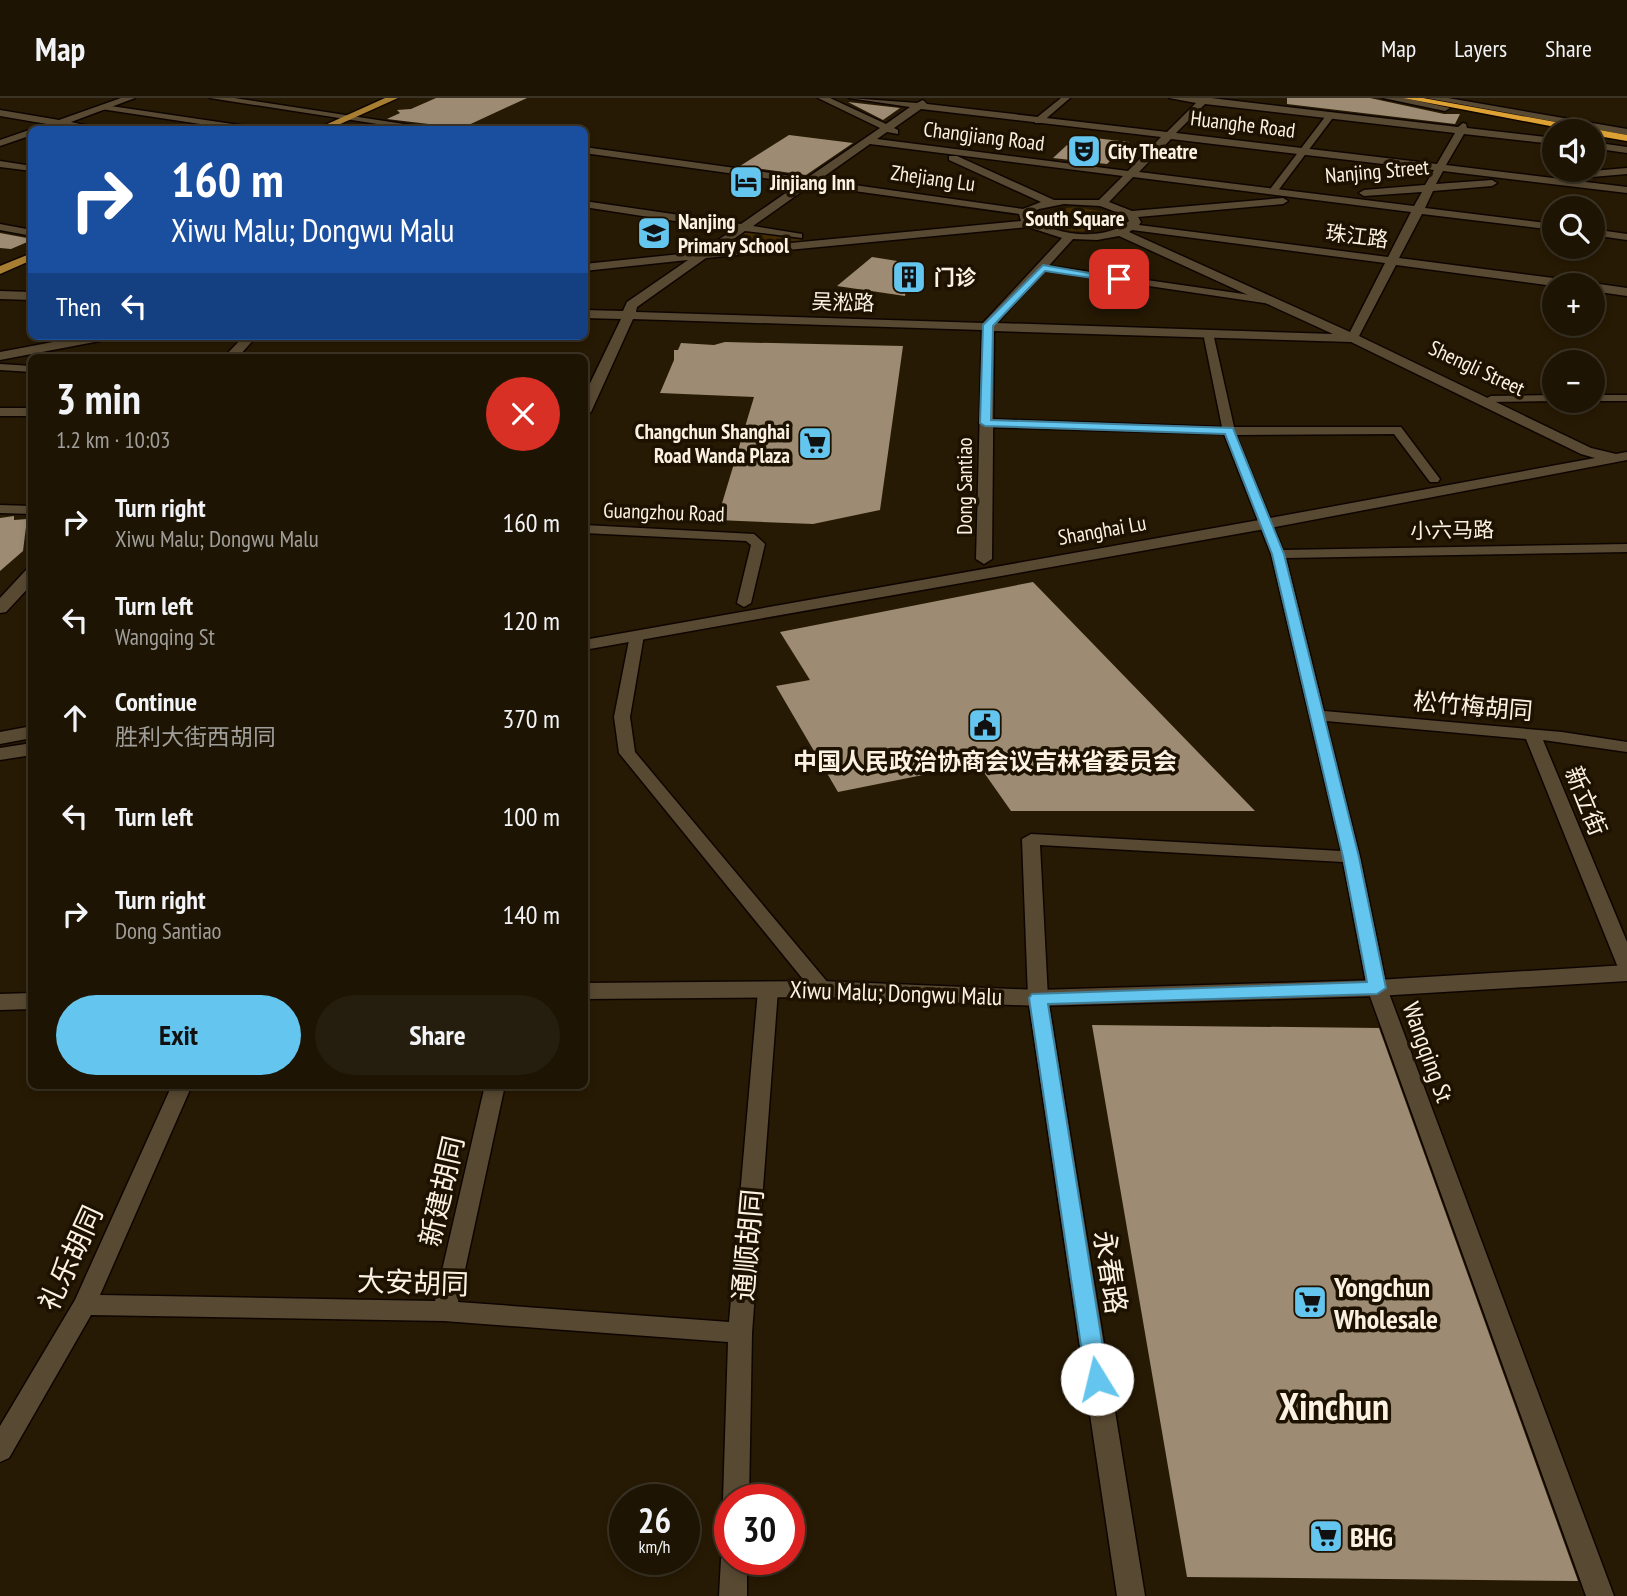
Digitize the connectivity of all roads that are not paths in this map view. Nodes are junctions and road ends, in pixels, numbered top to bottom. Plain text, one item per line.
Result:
1 (130, 98) edge
2 (215, 98) edge
3 (393, 98) edge
4 (406, 98) edge
5 (815, 98) edge
6 (823, 98) edge
7 (854, 98) edge
8 (931, 98) edge
9 (1066, 98) edge
10 (1174, 98) edge
11 (1388, 98) edge
12 (1410, 98) edge
13 (1432, 98) edge
14 (1204, 99) edge
15 (104, 107) junction
16 (918, 107) junction
17 (0, 113) edge
18 (1331, 115) junction
19 (353, 118) junction
20 (1038, 121) junction
21 (61, 122) junction
22 (1465, 122) junction
23 (1542, 123) edge
24 (50, 126) edge
25 (82, 126) edge
26 (232, 126) edge
27 (330, 126) edge
28 (339, 126) edge
29 (410, 126) edge
30 (1542, 129) edge
31 (883, 130) junction
32 (1627, 132) edge
33 (28, 134) edge
34 (1169, 135) junction
35 (1605, 136) edge
36 (1542, 138) edge
37 (1627, 140) edge
38 (868, 141) junction
39 (0, 144) edge
40 (913, 147) junction
41 (1605, 147) edge
42 (936, 150) junction
43 (1627, 150) edge
44 (588, 151) edge
45 (1304, 151) junction
46 (0, 164) edge
47 (1440, 167) junction
48 (28, 168) edge
49 (1627, 171) edge
50 (1132, 172) junction
51 (1538, 179) junction
52 (813, 181) junction
53 (1429, 188) junction
54 (1274, 190) junction
55 (1627, 190) edge
56 (1322, 197) junction
57 (1050, 202) junction
58 (1102, 203) junction
59 (588, 205) edge
60 (1037, 205) junction
61 (1419, 209) junction
62 (1027, 218) junction
63 (1542, 225) edge
64 (1127, 226) junction
65 (0, 227) edge
66 (742, 228) junction
67 (28, 232) edge
68 (1605, 234) edge
69 (1071, 235) junction
70 (1627, 237) edge
71 (831, 241) junction
72 (28, 252) edge
73 (705, 254) junction
74 (28, 258) edge
75 (1394, 260) junction
76 (0, 263) edge
77 (588, 265) edge
78 (1043, 268) junction
79 (0, 270) edge
80 (1542, 280) edge
81 (1605, 289) edge
82 (1627, 292) edge
83 (0, 295) edge
84 (28, 296) edge
85 (1271, 301) junction
86 (588, 314) edge
87 (629, 315) junction
88 (988, 325) junction
89 (1208, 333) junction
90 (1355, 335) junction
91 (84, 340) edge
92 (247, 340) edge
93 (234, 354) edge
94 (0, 356) edge
95 (0, 367) edge
96 (28, 369) edge
97 (1542, 398) edge
98 (1605, 398) edge
99 (1627, 398) edge
100 (1491, 399) junction
101 (588, 403) edge
102 (0, 412) edge
103 (28, 412) edge
104 (985, 423) junction
105 (1229, 431) junction
106 (1627, 443) edge
107 (1586, 451) junction
108 (1619, 456) edge
109 (1434, 479) junction
110 (0, 509) edge
111 (28, 510) edge
112 (1262, 517) junction
113 (588, 530) edge
114 (1627, 548) edge
115 (1278, 554) junction
116 (984, 559) junction
117 (28, 578) edge
118 (744, 603) junction
119 (0, 608) edge
120 (588, 630) edge
121 (637, 635) junction
122 (588, 644) edge
123 (1315, 715) junction
124 (28, 733) edge
125 (1531, 734) junction
126 (0, 738) edge
127 (1627, 747) edge
128 (28, 750) edge
129 (0, 754) edge
130 (1351, 857) junction
131 (1627, 965) edge
132 (1627, 973) edge
133 (1377, 988) junction
134 (822, 989) junction
135 (768, 990) junction
136 (588, 991) edge
137 (1038, 998) junction
138 (0, 1002) edge
139 (28, 1002) edge
140 (179, 1089) edge
141 (494, 1089) edge
142 (84, 1305) junction
143 (444, 1311) junction
144 (740, 1333) junction
145 (0, 1450) edge
146 (736, 1484) edge
147 (734, 1575) edge
148 (733, 1596) edge
149 (1130, 1596) edge
150 (1600, 1596) edge

1 - 15 street
2 - 19 street
3 - 19 main road
4 - 19 main road
5 - 31 street
6 - 31 street
7 - 16 street, Huanghe Road
8 - 16 street
9 - 20 street
10 - 14 street
11 - 22 street
12 - 23 highway
13 - 32 street
14 - 18 street
14 - 34 street
15 - 21 street
15 - 26 street
16 - 20 street, Huanghe Road
16 - 31 street
17 - 21 street
18 - 22 street
18 - 45 street
19 - 27 main road
19 - 28 main road
19 - 29 street
20 - 34 street, Huanghe Road
21 - 24 street
21 - 25 street
22 - 30 street
22 - 36 street
22 - 47 street
31 - 38 street
31 - 40 street
31 - 42 street
33 - 39 street
34 - 45 street, Huanghe Road
34 - 50 street
35 - 37 street
38 - 40 street, Changjiang Road
38 - 52 street
40 - 42 street, Changjiang Road
40 - 60 street
41 - 43 street
42 - 50 street, Changjiang Road
42 - 57 street
44 - 52 street, Zhejiang Lu
45 - 47 street, Huanghe Road
45 - 54 street
46 - 48 street
47 - 51 street, Huanghe Road
47 - 53 street
49 - 51 street, Nanjing Street
50 - 54 street, Changjiang Road
50 - 58 street
51 - 53 street, Nanjing Street
51 - 55 street, Huanghe Road
52 - 62 street, Zhejiang Lu
52 - 66 street
53 - 56 street, Nanjing Street
53 - 61 street
54 - 56 street, Changjiang Road
56 - 61 street, Changjiang Road
56 - 64 street, Nanjing Street
57 - 58 street
57 - 60 street
58 - 64 street
59 - 66 street
60 - 62 street
61 - 63 street, Changjiang Road
61 - 75 street
62 - 69 street
62 - 71 street
64 - 69 street
64 - 75 street, 珠江路
64 - 85 street, Shengli Street
64 - 90 street, Shengli Street
65 - 67 street
66 - 71 street
66 - 73 street
68 - 70 street
69 - 78 street
71 - 73 street
72 - 76 main road
73 - 77 street
73 - 87 street
74 - 79 main road
75 - 80 street, 珠江路
75 - 90 street
78 - 85 street
78 - 88 street
81 - 82 street
83 - 84 street
85 - 90 street, Shengli Street
86 - 87 street, 吴淞路
87 - 88 street, 吴淞路
87 - 101 street
88 - 89 street, 吴淞路
88 - 104 street, Dong Santiao
89 - 90 street, 吴淞路
89 - 105 street, Wangqing St
90 - 100 street, Shengli Street
90 - 107 street, Shengli Street
91 - 94 street
92 - 93 street
95 - 96 street
97 - 100 street
98 - 99 street
100 - 108 street, Shengli Street
102 - 103 street
104 - 105 street
104 - 116 street, Dong Santiao
105 - 109 street
105 - 112 street, Wangqing St
106 - 108 street, Shanghai Lu
107 - 108 street, Shanghai Lu
107 - 109 street, Shanghai Lu
108 - 112 street, Shanghai Lu
109 - 112 street, Shanghai Lu
110 - 111 street
112 - 115 street, Wangqing St
112 - 116 street, Shanghai Lu
112 - 121 street, Shanghai Lu
113 - 118 street, Guangzhou Road
114 - 115 street, 小六马路
115 - 123 street, Wangqing St
116 - 118 street, Shanghai Lu
117 - 119 street
118 - 120 street, Shanghai Lu
121 - 122 street, Shanghai Lu
121 - 134 street
123 - 125 street, 松竹梅胡同
123 - 130 street, Wangqing St
124 - 126 street
125 - 127 street, 松竹梅胡同
125 - 131 street, 新立街
128 - 129 street
130 - 133 street, Wangqing St
130 - 137 street, 永春路
132 - 133 street, Xiwu Malu; Dongwu Malu
133 - 137 street, Xiwu Malu; Dongwu Malu
133 - 150 street, Wangqing St
134 - 135 street, Xiwu Malu; Dongwu Malu
134 - 137 street, Xiwu Malu; Dongwu Malu
135 - 136 street, Xiwu Malu; Dongwu Malu
135 - 144 street, 通顺胡同
137 - 149 street, 永春路
138 - 139 street
140 - 142 street, 礼乐胡同
141 - 143 street, 新建胡同
142 - 143 street, 大安胡同
142 - 145 street, 礼乐胡同
143 - 144 street, 大安胡同
144 - 146 street, 通顺胡同
147 - 148 street

